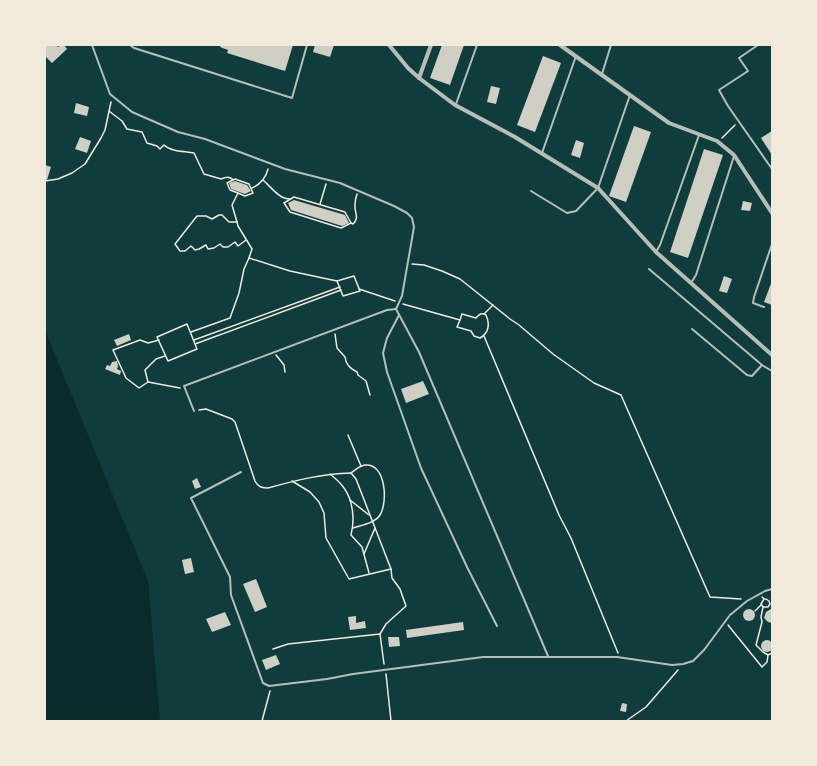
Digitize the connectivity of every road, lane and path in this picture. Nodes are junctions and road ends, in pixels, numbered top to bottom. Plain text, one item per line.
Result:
1 (92, 45) edge
2 (130, 45) edge
3 (307, 45) edge
4 (389, 45) edge
5 (431, 45) edge
6 (477, 45) edge
7 (560, 45) edge
8 (611, 45) edge
9 (758, 45) edge
10 (576, 56) junction
11 (602, 76) junction
12 (419, 78) junction
13 (110, 94) junction
14 (630, 96) junction
15 (455, 105) junction
16 (109, 111) junction
17 (739, 122) junction
18 (699, 135) junction
19 (718, 141) junction
20 (542, 153) junction
21 (734, 155) junction
22 (270, 163) junction
23 (772, 169) edge
24 (328, 179) junction
25 (233, 180) junction
26 (263, 180) junction
27 (45, 181) edge
28 (251, 188) junction
29 (598, 188) junction
30 (358, 191) junction
31 (531, 191) dead end
32 (238, 193) junction
33 (291, 199) junction
34 (320, 204) junction
35 (772, 213) edge
36 (237, 222) junction
37 (351, 223) junction
38 (246, 240) junction
39 (772, 244) edge
40 (656, 252) junction
41 (249, 258) junction
42 (408, 264) junction
43 (649, 269) dead end
44 (337, 281) junction
45 (691, 283) junction
46 (340, 287) junction
47 (359, 289) junction
48 (341, 290) junction
49 (400, 303) junction
50 (493, 305) junction
51 (764, 307) dead end
52 (396, 309) junction
53 (484, 314) junction
54 (399, 315) junction
55 (460, 320) junction
56 (692, 328) dead end
57 (334, 330) junction
58 (190, 332) junction
59 (484, 336) junction
60 (159, 340) junction
61 (194, 340) junction
62 (195, 344) junction
63 (274, 352) junction
64 (166, 355) junction
65 (772, 355) edge
66 (762, 365) junction
67 (772, 371) edge
68 (285, 372) dead end
69 (148, 382) junction
70 (185, 389) junction
71 (370, 395) dead end
72 (194, 411) joint
73 (348, 435) dead end
74 (361, 467) junction
75 (241, 472) dead end
76 (330, 474) junction
77 (351, 474) junction
78 (292, 481) junction
79 (350, 500) junction
80 (370, 516) junction
81 (373, 522) junction
82 (352, 528) junction
83 (375, 528) junction
84 (364, 554) junction
85 (391, 569) junction
86 (369, 574) junction
87 (772, 589) edge
88 (761, 594) junction
89 (764, 599) junction
90 (749, 600) junction
91 (771, 601) edge
92 (762, 606) junction
93 (768, 607) junction
94 (772, 607) edge
95 (755, 611) dead end
96 (726, 622) junction
97 (497, 626) dead end
98 (380, 634) junction
99 (274, 649) dead end
100 (772, 653) edge
101 (768, 655) junction
102 (548, 656) junction
103 (620, 657) junction
104 (683, 664) junction
105 (385, 670) junction
106 (272, 686) junction
107 (262, 721) edge
108 (391, 721) edge
109 (626, 721) edge

1 - 13 lane
2 - 3 lane
4 - 12 street
5 - 12 street
6 - 15 lane
7 - 10 street
8 - 11 lane
9 - 17 lane
10 - 11 street
10 - 20 lane
11 - 14 street
12 - 15 street
13 - 16 path
13 - 22 lane
14 - 18 street
14 - 29 lane
15 - 20 street
16 - 25 path
16 - 27 path
17 - 19 path
17 - 23 lane
18 - 19 street
18 - 40 lane
19 - 21 street
20 - 29 street
21 - 35 street
21 - 45 lane
22 - 24 lane
22 - 26 path
24 - 30 lane
24 - 34 path
25 - 28 path
25 - 32 path
26 - 28 path
26 - 33 path
28 - 32 path
29 - 31 lane
29 - 40 street
30 - 37 path
30 - 42 lane
32 - 36 path
33 - 34 path
33 - 37 path
34 - 37 path
36 - 38 path
36 - 38 path
38 - 41 path
39 - 51 lane
40 - 45 street
41 - 44 path
41 - 58 path
42 - 49 lane
42 - 50 path
43 - 66 lane
44 - 46 path
44 - 47 path
45 - 65 street
46 - 48 path
46 - 61 path
47 - 48 path
47 - 49 path
48 - 62 path
49 - 52 lane
49 - 55 path
50 - 53 path
50 - 90 path
52 - 54 lane
52 - 57 lane
53 - 55 path
53 - 59 path
54 - 97 lane
54 - 102 lane
55 - 59 path
56 - 66 lane
57 - 63 lane
57 - 71 path
58 - 60 path
58 - 61 path
59 - 103 path
60 - 64 path
60 - 69 path
61 - 62 path
62 - 64 path
63 - 68 path
63 - 70 lane
64 - 69 path
66 - 67 lane
69 - 70 path
70 - 72 lane
72 - 78 path
73 - 74 path
74 - 77 path
74 - 81 path
75 - 106 lane
76 - 77 path
76 - 78 path
76 - 79 path
77 - 80 path
78 - 86 path
79 - 80 path
79 - 82 path
80 - 81 path
81 - 82 path
81 - 83 path
82 - 84 path
83 - 84 path
83 - 85 path
84 - 86 path
85 - 86 path
85 - 98 path
87 - 88 lane
88 - 89 path
88 - 90 lane
89 - 91 path
89 - 92 path
90 - 96 lane
91 - 93 path
92 - 93 path
92 - 95 path
92 - 101 path
93 - 94 path
96 - 101 path
96 - 104 lane
98 - 99 path
98 - 105 path
100 - 101 path
102 - 103 lane
102 - 105 lane
103 - 104 lane
104 - 109 path
105 - 106 lane
105 - 108 path
106 - 107 path

